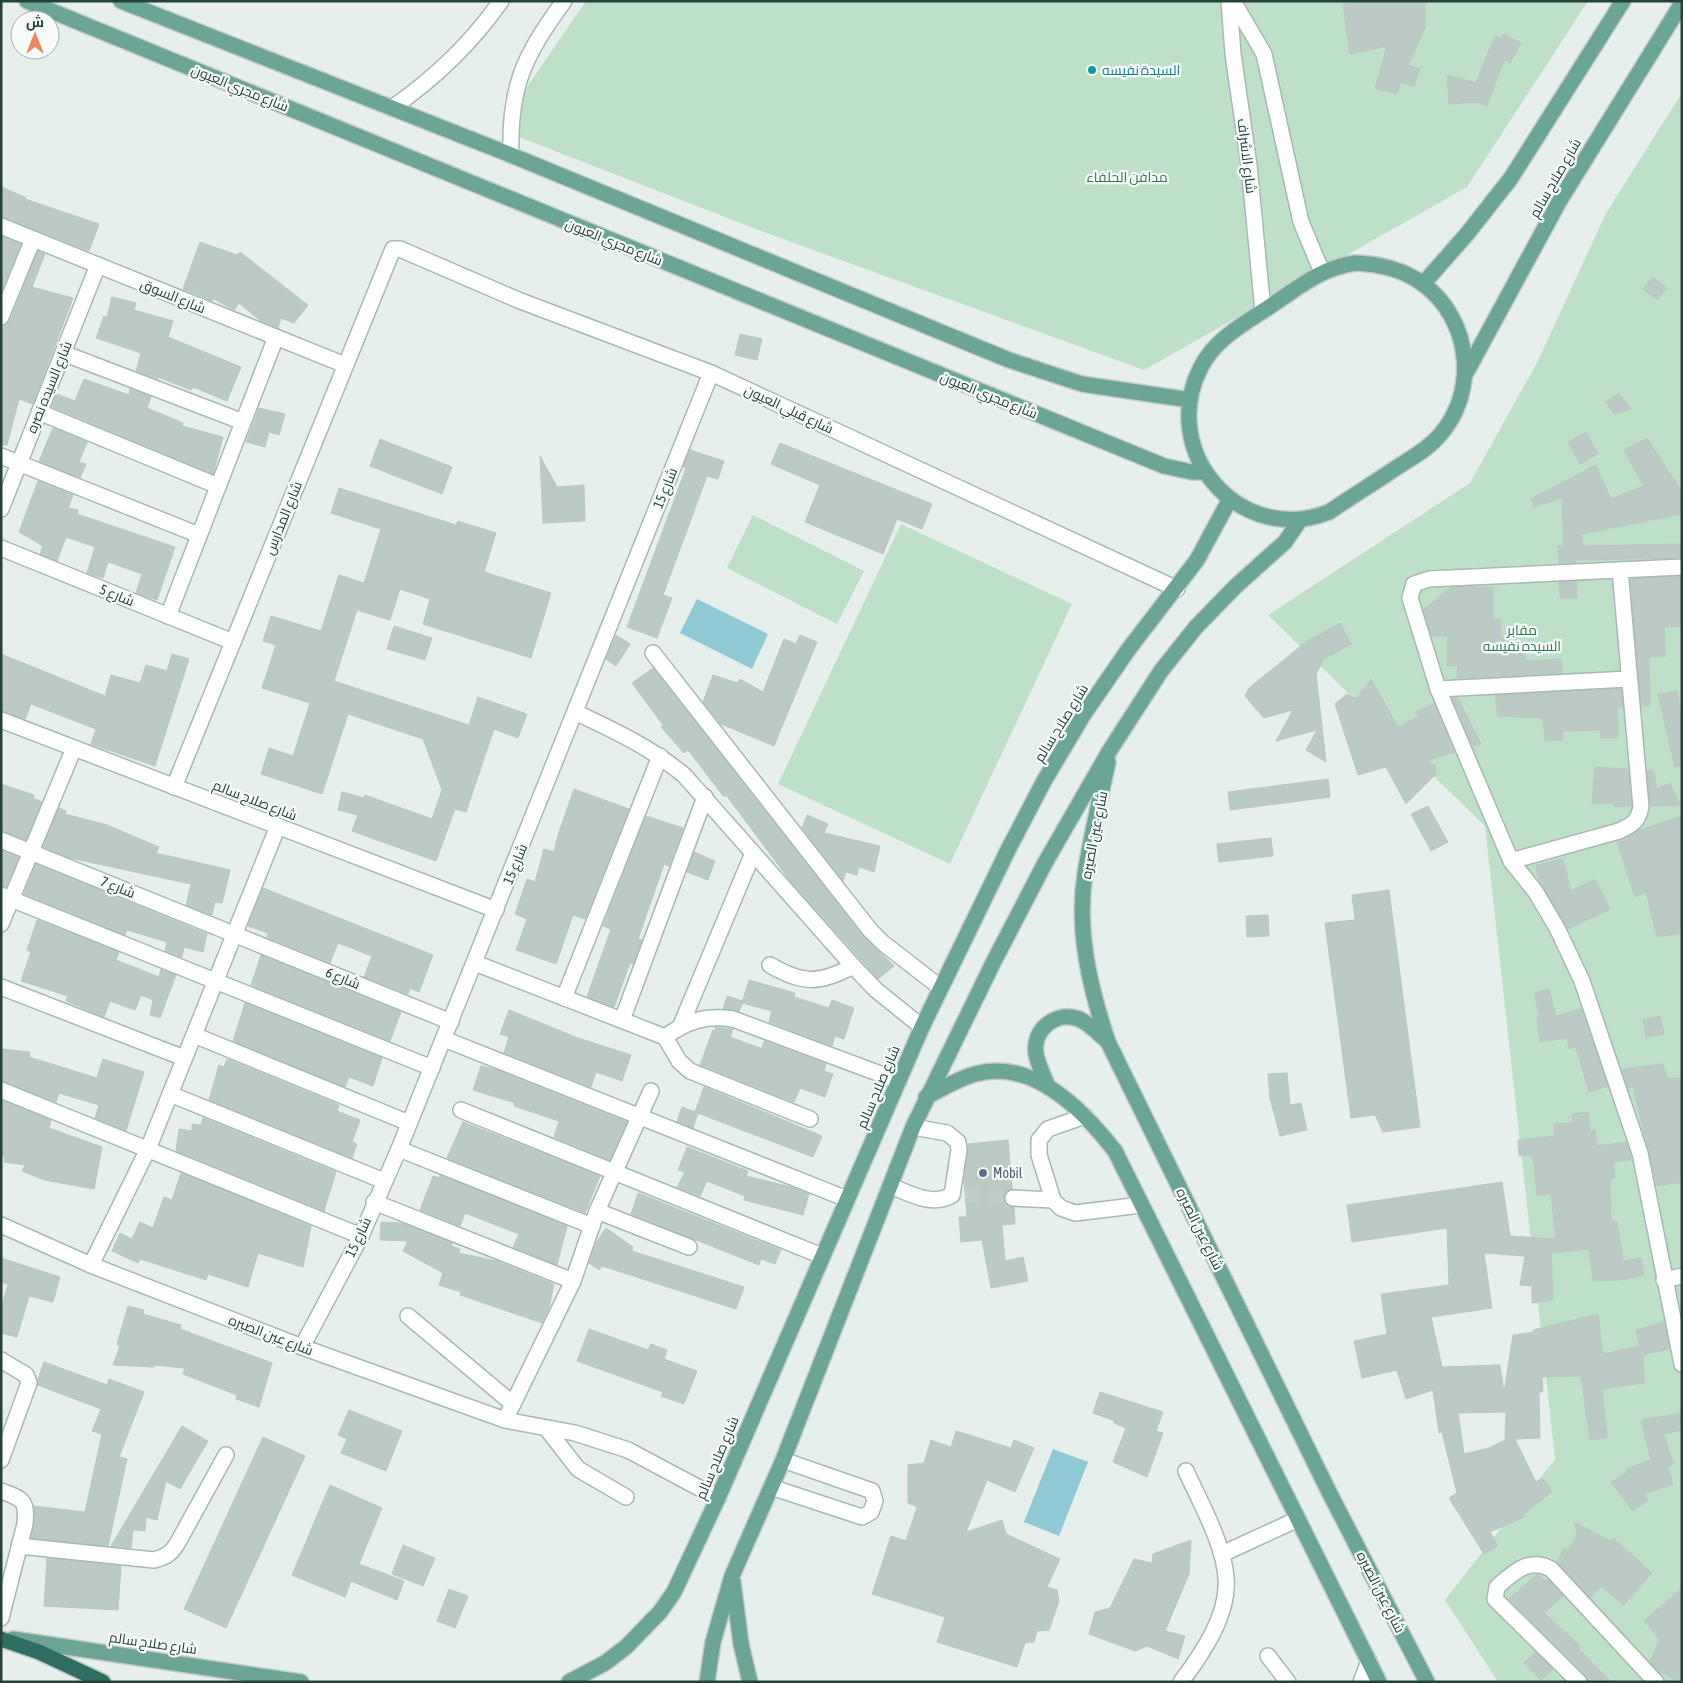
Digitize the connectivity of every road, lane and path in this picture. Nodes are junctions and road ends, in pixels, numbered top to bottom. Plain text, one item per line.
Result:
1 (27, 1) edge
2 (121, 1) edge
3 (501, 1) edge
4 (564, 1) edge
5 (1229, 1) edge
6 (1233, 1) edge
7 (1623, 1) edge
8 (1682, 3) edge
9 (392, 108) junction
10 (511, 155) junction
11 (1, 226) edge
12 (33, 239) junction
13 (393, 249) joint
14 (98, 265) junction
15 (1322, 272) junction
16 (1423, 284) junction
17 (1263, 312) junction
18 (1, 317) edge
19 (276, 337) junction
20 (63, 353) junction
21 (345, 365) junction
22 (712, 373) junction
23 (1465, 374) junction
24 (1190, 400) junction
25 (39, 412) junction
26 (243, 422) junction
27 (1, 456) edge
28 (19, 464) junction
29 (1205, 472) junction
30 (218, 486) junction
31 (1230, 499) junction
32 (1, 509) edge
33 (1300, 520) junction
34 (199, 535) junction
35 (1, 548) edge
36 (1682, 567) edge
37 (1620, 570) junction
38 (1177, 589) junction
39 (168, 616) junction
40 (233, 642) junction
41 (653, 653) dead end
42 (1629, 679) junction
43 (1438, 690) junction
44 (574, 712) junction
45 (1, 720) edge
46 (74, 748) junction
47 (1110, 750) junction
48 (660, 756) junction
49 (174, 786) junction
50 (704, 797) junction
51 (278, 826) junction
52 (1, 840) edge
53 (32, 852) junction
54 (753, 853) junction
55 (1511, 861) junction
56 (6, 897) edge
57 (496, 910) junction
58 (1, 924) edge
59 (235, 934) junction
60 (475, 963) junction
61 (770, 965) dead end
62 (853, 966) junction
63 (215, 982) junction
64 (1, 986) edge
65 (941, 988) junction
66 (564, 998) junction
67 (622, 1020) junction
68 (451, 1022) junction
69 (681, 1025) junction
70 (922, 1027) junction
71 (194, 1035) junction
72 (665, 1037) junction
73 (444, 1039) junction
74 (1108, 1042) junction
75 (184, 1058) junction
76 (432, 1068) junction
77 (899, 1081) junction
78 (1048, 1087) junction
79 (1, 1090) edge
80 (651, 1091) dead end
81 (170, 1094) junction
82 (926, 1097) junction
83 (461, 1110) dead end
84 (639, 1116) junction
85 (1085, 1116) junction
86 (810, 1119) dead end
87 (409, 1123) junction
88 (913, 1127) junction
89 (148, 1149) junction
90 (399, 1149) junction
91 (612, 1173) junction
92 (384, 1181) junction
93 (890, 1186) junction
94 (1013, 1198) tunnel mouth
95 (847, 1199) junction
96 (1053, 1200) junction
97 (374, 1202) junction
98 (1142, 1205) junction
99 (594, 1218) junction
100 (1, 1225) edge
101 (361, 1236) junction
102 (689, 1247) dead end
103 (822, 1256) junction
104 (92, 1265) junction
105 (1682, 1276) edge
106 (1664, 1280) junction
107 (573, 1281) junction
108 (408, 1316) dead end
109 (302, 1347) junction
110 (1, 1360) edge
111 (1682, 1364) edge
112 (513, 1404) junction
113 (506, 1420) junction
114 (547, 1429) junction
115 (226, 1455) dead end
116 (1, 1460) edge
117 (783, 1460) junction
118 (1186, 1470) dead end
119 (771, 1488) junction
120 (1, 1491) edge
121 (626, 1497) dead end
122 (718, 1498) junction
123 (1298, 1519) junction
124 (19, 1546) junction
125 (1222, 1554) junction
126 (732, 1576) junction
127 (1, 1618) edge
128 (1, 1638) edge
129 (1268, 1656) dead end
130 (1369, 1661) junction
131 (103, 1682) edge
132 (301, 1682) edge
133 (569, 1682) edge
134 (707, 1682) edge
135 (750, 1682) edge
136 (1181, 1682) edge
137 (1288, 1682) edge
138 (1361, 1682) edge
139 (1379, 1682) edge
140 (1428, 1682) edge
141 (1579, 1682) edge
142 (1656, 1682) edge

1 - 29 main road, شارع مجري العيون
2 - 9 main road
3 - 9 street
4 - 10 street
5 - 17 street, شارع الاشراف
6 - 15 street
7 - 16 main road
8 - 23 main road, شارع صلاح سالم
9 - 10 main road
10 - 24 main road
11 - 12 street, شارع السوق
12 - 14 street, شارع السوق
12 - 18 street
13 - 21 street, شارع المدارس
13 - 22 street, شارع قبلي العيون
14 - 19 street, شارع السوق
14 - 20 street, شارع السيده نصره
15 - 16 main road
15 - 17 main road
16 - 23 main road
17 - 24 main road
19 - 21 street, شارع السوق
19 - 26 street
20 - 25 street, شارع السيده نصره
20 - 26 street
21 - 40 street, شارع المدارس
22 - 38 street, شارع قبلي العيون
22 - 44 street, شارع 15
23 - 33 main road
24 - 29 main road
25 - 28 street, شارع السيده نصره
25 - 30 street
26 - 30 street
27 - 28 street
28 - 32 street, شارع السيده نصره
28 - 34 street
29 - 31 main road
30 - 34 street
31 - 33 main road
31 - 38 main road, شارع صلاح سالم
33 - 47 main road
34 - 39 street
35 - 39 street, شارع 5
36 - 37 street
37 - 42 street
37 - 43 street
38 - 65 main road, شارع صلاح سالم
39 - 40 street, شارع 5
40 - 49 street, شارع المدارس
41 - 65 street
42 - 43 street
42 - 55 street
43 - 55 street
44 - 48 street
44 - 57 street, شارع 15
45 - 46 street, شارع صلاح سالم
46 - 49 street, شارع صلاح سالم
46 - 53 street
47 - 74 main road, شارع عين الصيره
47 - 82 main road
48 - 50 street
48 - 66 street
49 - 51 street, شارع صلاح سالم
50 - 54 street
50 - 67 street
51 - 57 street, شارع صلاح سالم
51 - 59 street
52 - 53 street, شارع 7
53 - 56 street
53 - 59 street, شارع 7
54 - 62 street
54 - 69 street
55 - 106 street
56 - 58 street
56 - 63 street
57 - 60 street, شارع 15
59 - 63 street
59 - 68 street, شارع 6
60 - 66 street
60 - 68 street, شارع 15
61 - 62 street
62 - 70 street
63 - 71 street
63 - 76 street
64 - 75 street
65 - 70 main road, شارع صلاح سالم
66 - 67 street
67 - 72 street
68 - 73 street, شارع 15
69 - 72 street
69 - 77 street
70 - 77 main road, شارع صلاح سالم
71 - 75 street
71 - 87 street
72 - 86 street
73 - 76 street, شارع 15
73 - 84 street
74 - 78 main road
74 - 140 main road, شارع عين الصيره
75 - 81 street
76 - 87 street, شارع 15
77 - 95 main road, شارع صلاح سالم
78 - 82 main road
78 - 85 main road
79 - 89 street
80 - 84 street
81 - 89 street
81 - 92 street
82 - 88 main road
83 - 91 street
84 - 91 street
84 - 95 street
85 - 96 street
85 - 98 main road
87 - 90 street, شارع 15
88 - 93 main road
88 - 93 street
89 - 101 street
89 - 104 street
90 - 92 street, شارع 15
90 - 99 street
91 - 99 street
91 - 103 street
92 - 97 street, شارع 15
93 - 117 main road
94 - 96 street
95 - 103 main road, شارع صلاح سالم
96 - 98 street
97 - 101 street, شارع 15
97 - 107 street
98 - 123 main road
99 - 102 street
99 - 107 street
100 - 104 street, شارع عين الصيره
101 - 109 street, شارع 15
103 - 122 main road, شارع صلاح سالم
104 - 109 street, شارع عين الصيره
105 - 106 street
106 - 111 street
107 - 112 street
108 - 112 street
109 - 113 street, شارع عين الصيره
110 - 116 street
112 - 113 street
113 - 114 street, شارع عين الصيره
114 - 121 street
114 - 122 street, شارع عين الصيره
115 - 124 street
117 - 119 main road
117 - 119 street
118 - 125 street
119 - 126 main road
120 - 124 street
122 - 133 main road, شارع صلاح سالم
123 - 125 street
123 - 130 main road
124 - 127 street
125 - 136 street
126 - 134 main road
126 - 135 main road
128 - 131 highway, شارع صلاح سالم
128 - 132 main road, شارع صلاح سالم
129 - 137 street
130 - 138 street
130 - 139 main road
141 - 142 street

